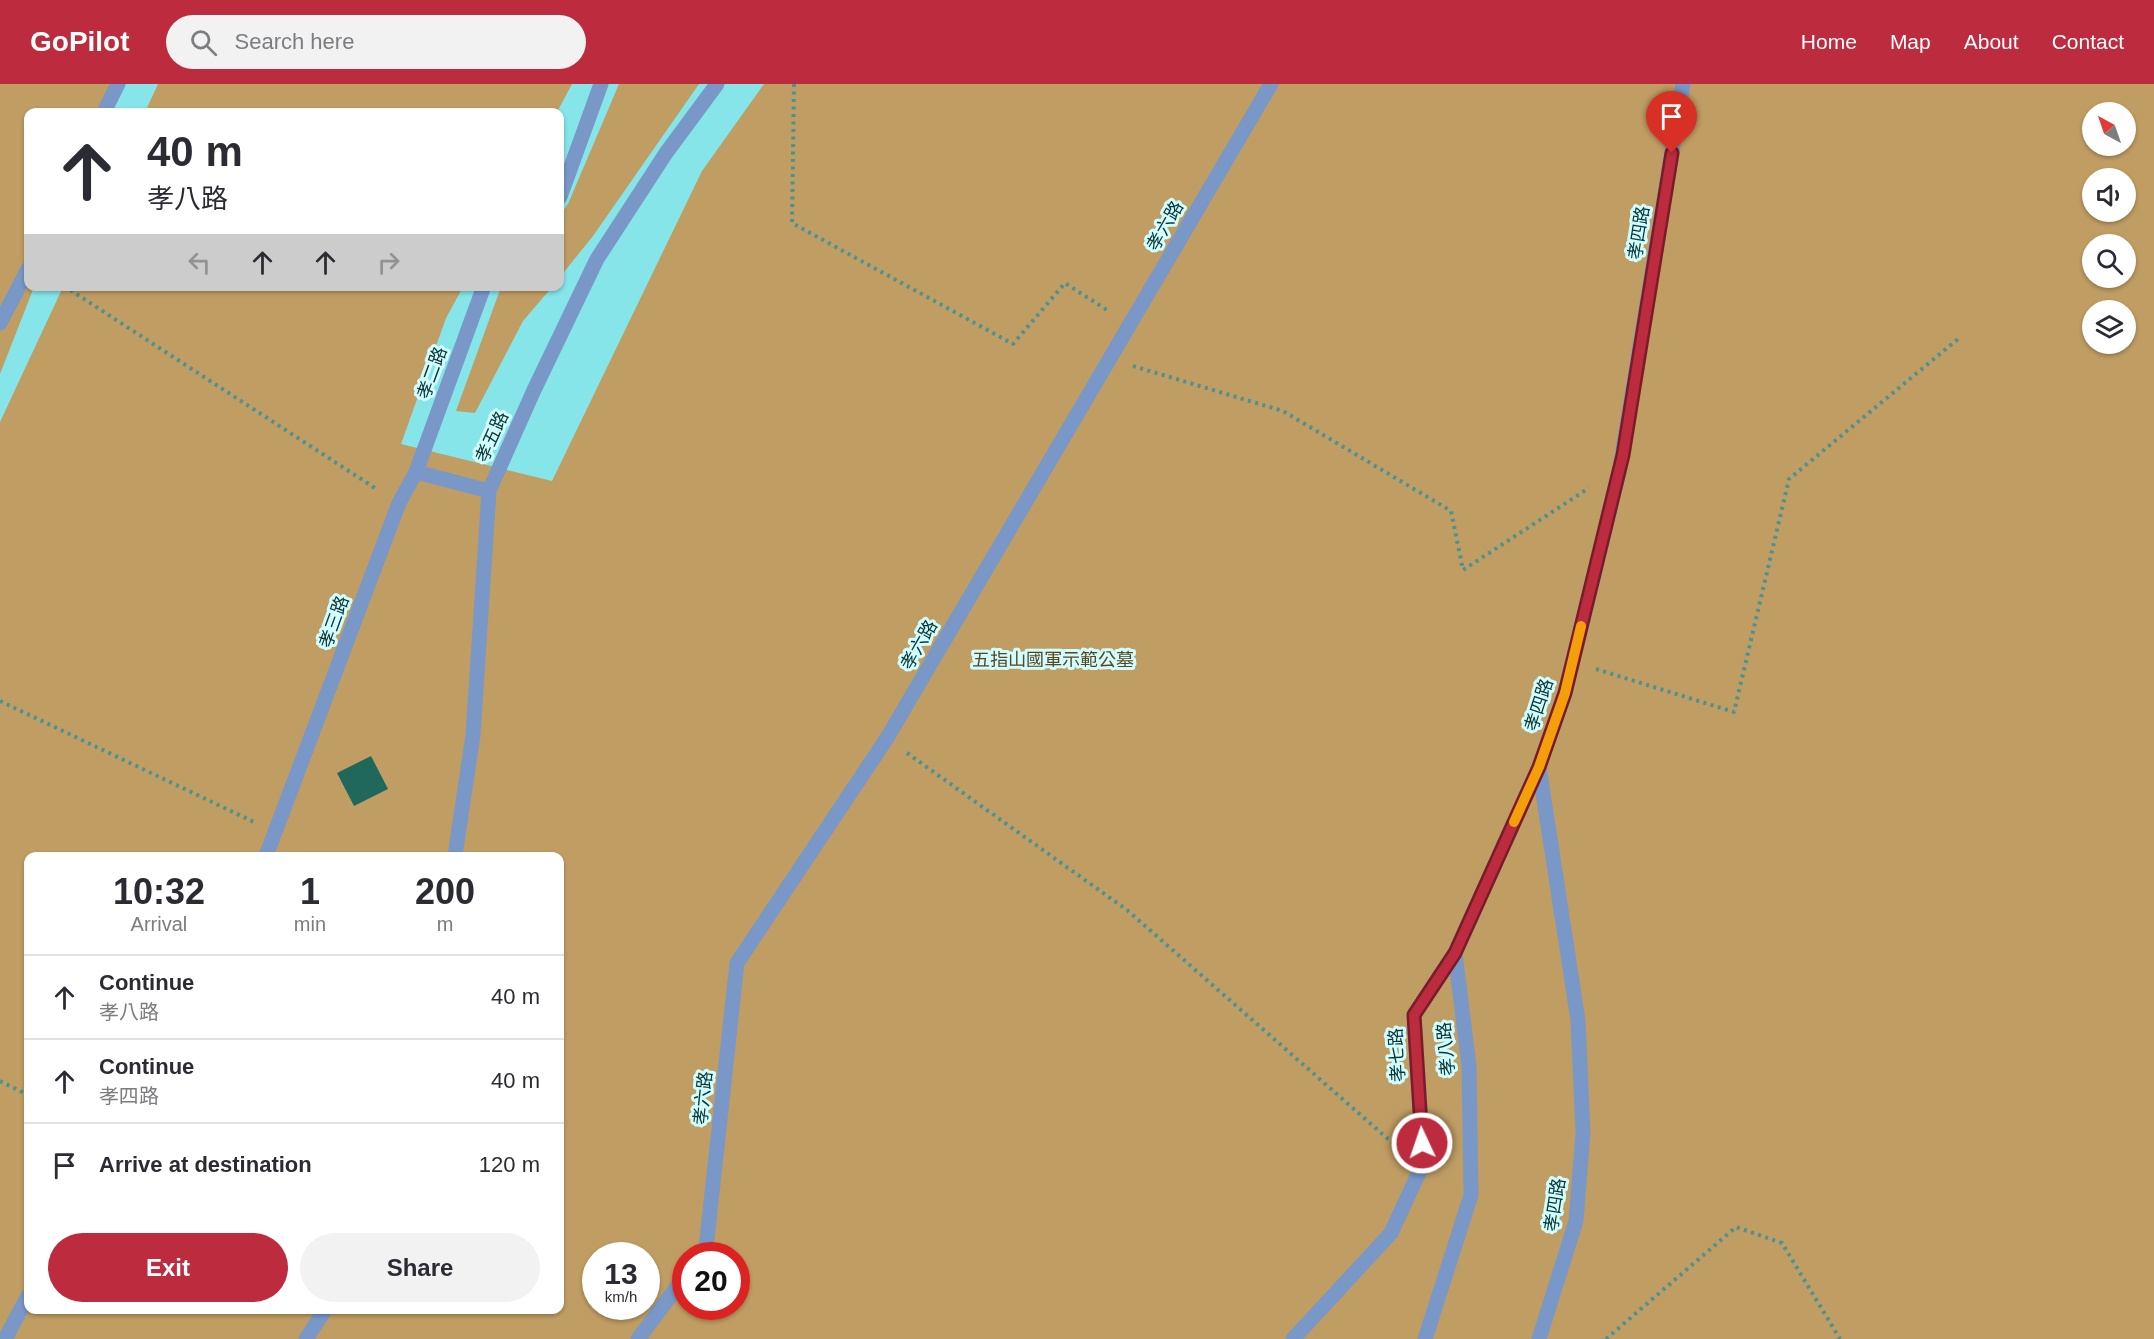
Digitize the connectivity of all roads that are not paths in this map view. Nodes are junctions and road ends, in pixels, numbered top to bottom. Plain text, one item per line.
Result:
1 (118, 84) edge
2 (601, 84) edge
3 (717, 84) edge
4 (1271, 84) edge
5 (1683, 84) edge
6 (106, 108) edge
7 (564, 186) edge
8 (24, 277) edge
9 (482, 291) edge
10 (0, 323) edge
11 (416, 472) junction
12 (489, 491) junction
13 (1539, 767) junction
14 (268, 852) edge
15 (456, 852) edge
16 (1455, 953) junction
17 (707, 1242) edge
18 (672, 1294) edge
19 (24, 1303) edge
20 (322, 1314) edge
21 (5, 1339) edge
22 (306, 1339) edge
23 (638, 1339) edge
24 (1293, 1339) edge
25 (1425, 1339) edge
26 (1539, 1339) edge

1 - 6 lane
2 - 7 lane
3 - 12 lane, 孝五路
4 - 17 lane, 孝六路
5 - 13 lane, 孝四路
8 - 10 lane
9 - 11 lane, 孝二路
11 - 12 lane
11 - 14 lane, 孝三路
12 - 15 lane, 孝五路
13 - 16 lane
13 - 26 lane, 孝四路
16 - 24 lane, 孝七路
16 - 25 lane, 孝八路
18 - 23 lane
19 - 21 lane
20 - 22 lane

